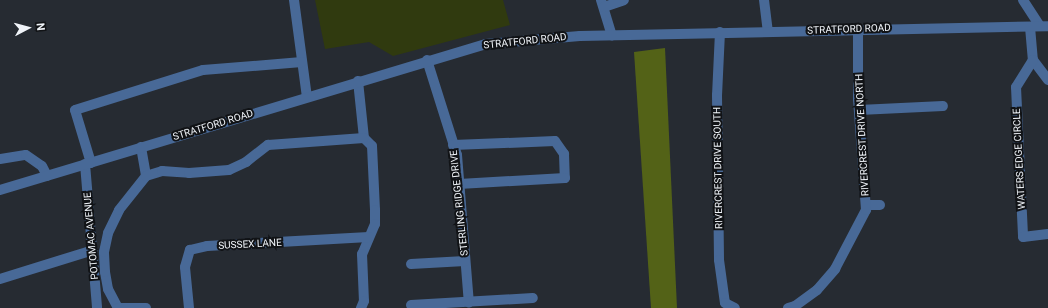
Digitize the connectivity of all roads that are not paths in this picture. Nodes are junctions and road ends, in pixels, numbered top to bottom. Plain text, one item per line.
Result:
1 (294, 0) edge
2 (624, 0) edge
3 (764, 0) edge
4 (1023, 0) edge
5 (602, 3) edge
6 (1039, 26) edge
7 (858, 30) junction
8 (768, 31) junction
9 (720, 32) junction
10 (612, 35) junction
11 (427, 60) junction
12 (1033, 60) junction
13 (302, 62) junction
14 (1048, 80) edge
15 (358, 81) junction
16 (307, 97) junction
17 (943, 106) dead end
18 (859, 110) junction
19 (364, 138) junction
20 (454, 145) junction
21 (141, 147) junction
22 (0, 160) edge
23 (88, 164) junction
24 (47, 176) junction
25 (146, 176) junction
26 (459, 184) junction
27 (0, 190) edge
28 (866, 205) junction
29 (880, 205) dead end
30 (1048, 234) edge
31 (369, 237) junction
32 (93, 250) junction
33 (465, 261) junction
34 (411, 264) dead end
35 (0, 279) edge
36 (533, 298) dead end
37 (468, 303) junction
38 (411, 305) dead end
39 (96, 308) edge
40 (118, 308) edge
41 (146, 308) edge
42 (189, 308) edge
43 (361, 308) edge
44 (735, 308) edge
45 (788, 308) edge

1 - 13 street
2 - 5 street
3 - 8 street
4 - 6 street
5 - 10 street
6 - 7 street, STRATFORD ROAD
6 - 12 street
7 - 8 street, STRATFORD ROAD
7 - 18 street, RIVERCREST DRIVE NORTH
8 - 9 street, STRATFORD ROAD
9 - 10 street, STRATFORD ROAD
9 - 44 street, RIVERCREST DRIVE SOUTH
10 - 11 street, STRATFORD ROAD
11 - 15 street, STRATFORD ROAD
11 - 20 street, STERLING RIDGE DRIVE
12 - 14 street
12 - 30 street, WATERS EDGE CIRCLE
13 - 16 street
13 - 23 street, POTOMAC AVENUE
15 - 16 street, STRATFORD ROAD
15 - 19 street
16 - 21 street, STRATFORD ROAD
17 - 18 street
18 - 28 street, RIVERCREST DRIVE NORTH
19 - 25 street
19 - 31 street
20 - 26 street, STERLING RIDGE DRIVE
20 - 26 street
21 - 23 street, STRATFORD ROAD
21 - 25 street
22 - 24 street
23 - 24 street, STRATFORD ROAD
23 - 32 street, POTOMAC AVENUE
24 - 27 street, STRATFORD ROAD
25 - 40 street
26 - 33 street, STERLING RIDGE DRIVE
28 - 29 street
28 - 45 street, RIVERCREST DRIVE NORTH
31 - 42 street, SUSSEX LANE
31 - 43 street
32 - 35 street
32 - 39 street, POTOMAC AVENUE
33 - 34 street
33 - 37 street, STERLING RIDGE DRIVE
36 - 37 street
37 - 38 street
40 - 41 street

